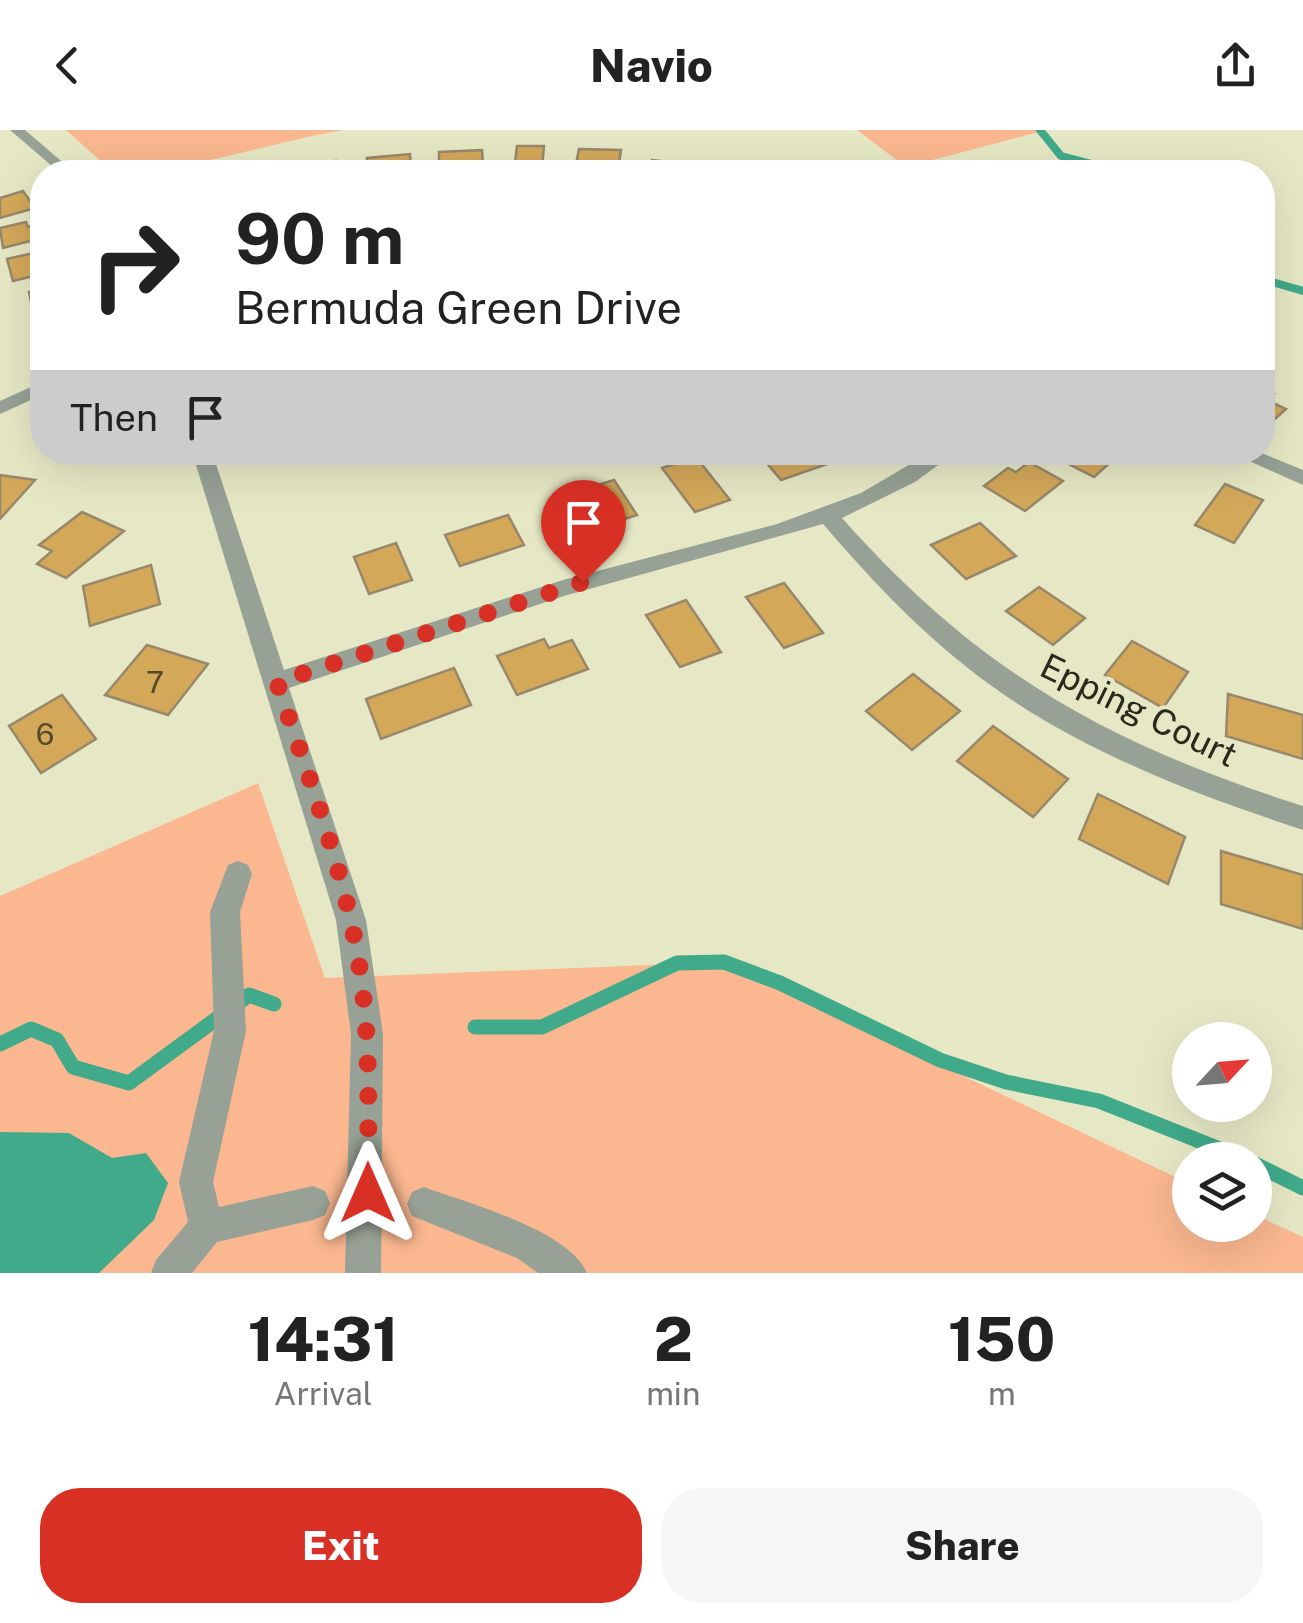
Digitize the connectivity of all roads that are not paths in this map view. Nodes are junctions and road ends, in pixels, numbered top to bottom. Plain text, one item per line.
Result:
1 (18, 130) edge
2 (53, 160) edge
3 (30, 394) edge
4 (0, 408) edge
5 (206, 465) edge
6 (928, 465) edge
7 (1271, 465) edge
8 (1303, 478) edge
9 (828, 516) junction
10 (277, 682) junction
11 (1303, 818) edge
12 (238, 874) dead end
13 (313, 1203) dead end
14 (424, 1204) dead end
15 (206, 1227) junction
16 (168, 1273) edge
17 (363, 1273) edge
18 (568, 1273) edge

1 - 2 street
3 - 4 street
5 - 10 street
6 - 9 street
7 - 8 street
9 - 10 street
9 - 11 street, Epping Court
10 - 17 street
12 - 15 street
13 - 15 street
14 - 18 street
15 - 16 street

